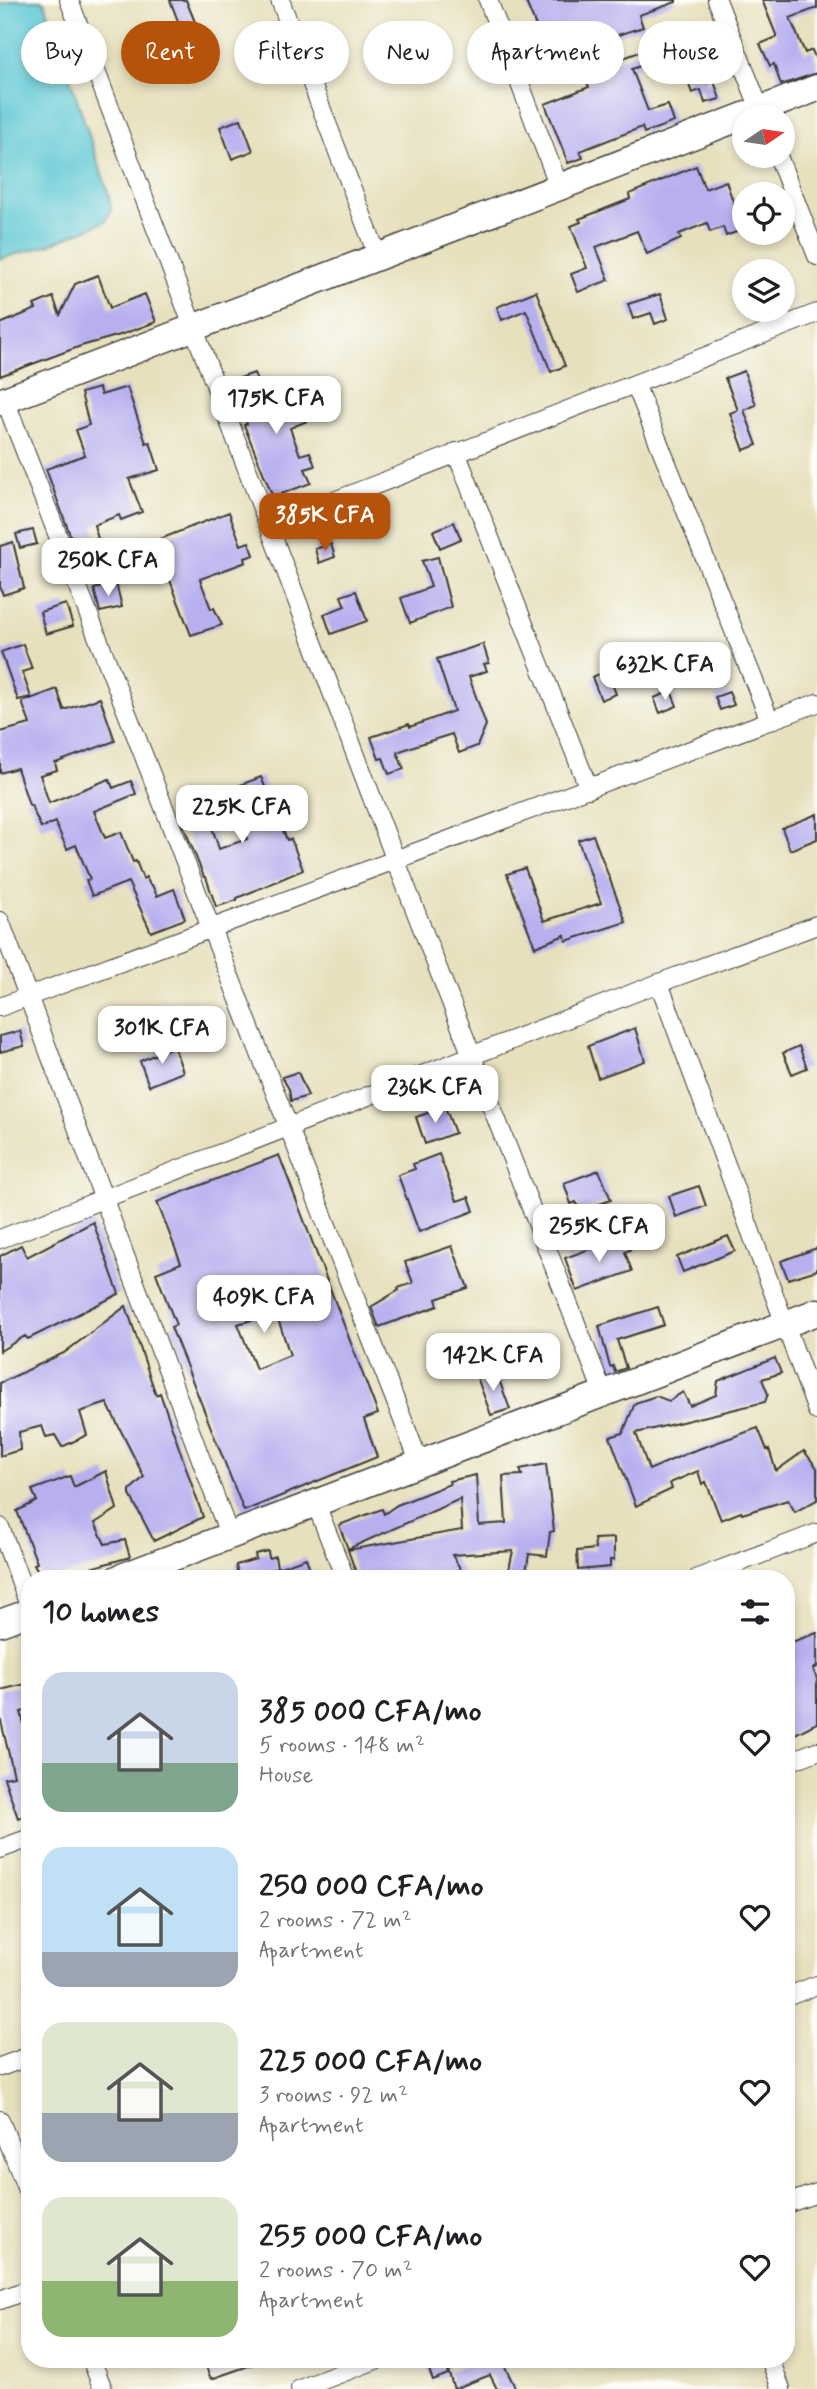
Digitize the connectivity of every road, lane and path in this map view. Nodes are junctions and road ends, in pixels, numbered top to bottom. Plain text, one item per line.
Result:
1 (69, 0) edge
2 (280, 0) edge
3 (488, 0) edge
4 (717, 0) edge
5 (817, 88) edge
6 (758, 105) edge
7 (780, 105) edge
8 (732, 125) edge
9 (783, 168) edge
10 (559, 188) junction
11 (817, 256) edge
12 (378, 257) junction
13 (817, 313) edge
14 (194, 327) junction
15 (636, 386) junction
16 (2, 401) edge
17 (456, 452) junction
18 (270, 526) junction
19 (817, 703) edge
20 (770, 721) junction
21 (589, 789) junction
22 (396, 861) junction
23 (0, 921) edge
24 (817, 925) edge
25 (212, 929) junction
26 (659, 983) junction
27 (29, 996) junction
28 (0, 1007) edge
29 (472, 1057) junction
30 (288, 1128) junction
31 (104, 1198) junction
32 (0, 1239) edge
33 (817, 1312) edge
34 (785, 1325) junction
35 (604, 1395) junction
36 (817, 1410) edge
37 (420, 1464) junction
38 (316, 1504) junction
39 (0, 1527) edge
40 (817, 1533) edge
41 (230, 1537) junction
42 (141, 1570) edge
43 (342, 1570) edge
44 (719, 1570) edge
45 (21, 1585) edge
46 (21, 1614) edge
47 (0, 1623) edge
48 (817, 1751) edge
49 (795, 1760) edge
50 (21, 1841) edge
51 (0, 1849) edge
52 (817, 1985) edge
53 (795, 1994) edge
54 (21, 2059) edge
55 (0, 2067) edge
56 (0, 2120) edge
57 (21, 2175) edge
58 (817, 2193) edge
59 (795, 2201) edge
60 (21, 2292) edge
61 (0, 2300) edge
62 (95, 2368) edge
63 (355, 2368) edge
64 (773, 2368) edge
65 (103, 2389) edge
66 (300, 2389) edge
67 (780, 2389) edge

1 - 14 street
2 - 12 street
3 - 10 street
4 - 6 street
5 - 7 street
8 - 10 street
9 - 11 street
10 - 12 street
12 - 14 street
13 - 15 street
14 - 16 street
14 - 18 street
15 - 17 street
15 - 20 street
16 - 25 street
17 - 18 street
17 - 21 street
18 - 22 street
19 - 20 street
20 - 21 street
21 - 22 street
22 - 25 street
22 - 29 street
23 - 27 street
24 - 26 street
25 - 27 street
25 - 30 street
26 - 29 street
26 - 34 street
27 - 28 street
27 - 31 street
29 - 30 street
29 - 35 street
30 - 31 street
30 - 37 street
31 - 32 street
31 - 41 street
33 - 34 street
34 - 35 street
34 - 36 street
35 - 37 street
37 - 38 street
38 - 41 street
38 - 43 street
39 - 45 street
40 - 44 street
41 - 42 street
46 - 47 street
48 - 49 street
50 - 51 street
52 - 53 street
54 - 55 street
56 - 57 street
58 - 59 street
60 - 61 street
62 - 65 street
63 - 66 street
64 - 67 street

